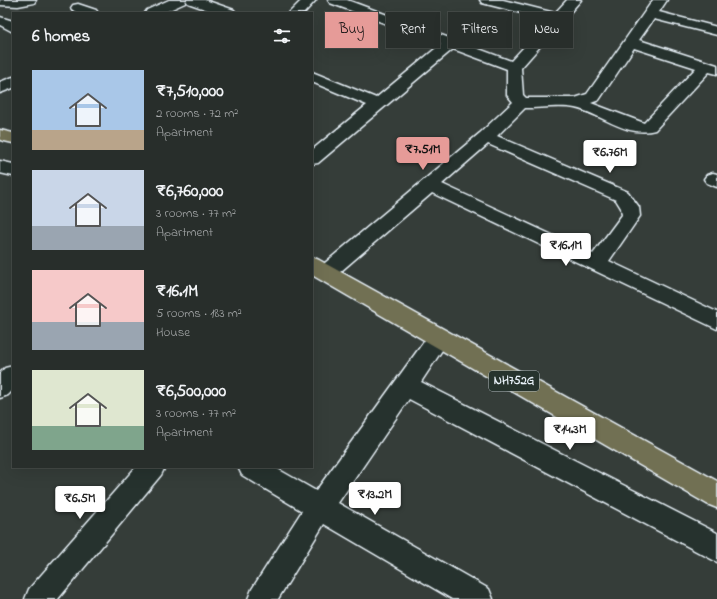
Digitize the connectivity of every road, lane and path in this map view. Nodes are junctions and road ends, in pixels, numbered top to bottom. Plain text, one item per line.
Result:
1 (29, 0) edge
2 (193, 0) edge
3 (309, 0) edge
4 (335, 0) edge
5 (487, 0) edge
6 (574, 0) edge
7 (660, 0) edge
8 (0, 1) edge
9 (170, 2) edge
10 (78, 8) dead end
11 (88, 12) edge
12 (154, 12) edge
13 (226, 12) edge
14 (297, 12) edge
15 (534, 12) edge
16 (563, 12) edge
17 (651, 14) junction
18 (0, 21) edge
19 (12, 27) edge
20 (717, 31) edge
21 (448, 42) edge
22 (631, 42) junction
23 (448, 46) edge
24 (464, 48) edge
25 (531, 48) edge
26 (514, 67) junction
27 (711, 68) edge
28 (313, 77) edge
29 (12, 82) edge
30 (0, 88) edge
31 (578, 103) junction
32 (378, 104) junction
33 (521, 104) junction
34 (0, 135) edge
35 (486, 137) junction
36 (12, 138) edge
37 (315, 153) edge
38 (0, 166) edge
39 (12, 170) edge
40 (430, 185) junction
41 (596, 264) junction
42 (319, 269) edge
43 (717, 321) edge
44 (439, 338) junction
45 (12, 376) edge
46 (406, 386) junction
47 (0, 388) edge
48 (151, 468) edge
49 (253, 468) edge
50 (717, 495) edge
51 (320, 507) junction
52 (717, 548) edge
53 (39, 599) edge
54 (262, 599) edge
55 (480, 599) edge

1 - 8 street
2 - 13 street
3 - 14 street
4 - 21 street
5 - 15 street
6 - 16 street
7 - 17 street
9 - 12 street
10 - 11 street
17 - 20 street
17 - 22 street
18 - 19 street
22 - 27 street
22 - 31 street
23 - 32 street
24 - 26 street
25 - 26 street
26 - 33 street
27 - 31 street
28 - 32 street
29 - 30 street
31 - 33 street
32 - 37 street
33 - 35 street
34 - 36 highway
35 - 40 street
35 - 41 street
38 - 39 street
40 - 41 street
40 - 42 street
41 - 43 street
42 - 44 highway, NH752G
44 - 46 street
44 - 50 highway, NH752G
45 - 47 street
46 - 51 street
46 - 52 street
48 - 53 street
49 - 51 street
51 - 54 street
51 - 55 street

